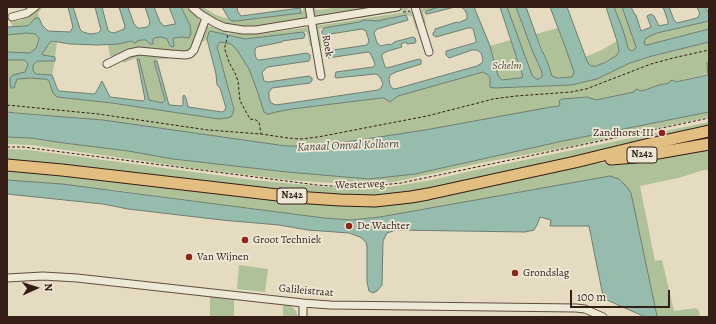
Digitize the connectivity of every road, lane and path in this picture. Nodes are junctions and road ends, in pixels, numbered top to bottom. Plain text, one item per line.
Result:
1 (35, 7) edge
2 (192, 7) edge
3 (309, 7) edge
4 (397, 7) edge
5 (415, 7) edge
6 (12, 18) dead end
7 (206, 18) junction
8 (312, 20) junction
9 (228, 34) dead end
10 (709, 50) edge
11 (429, 52) dead end
12 (108, 64) dead end
13 (321, 76) dead end
14 (7, 105) edge
15 (709, 118) edge
16 (709, 131) edge
17 (262, 134) junction
18 (709, 144) edge
19 (7, 147) edge
20 (575, 162) junction
21 (7, 165) edge
22 (7, 278) edge
23 (303, 303) junction
24 (302, 317) edge
25 (603, 317) edge

1 - 6 street
2 - 7 street
3 - 8 street, Roek
4 - 8 street
5 - 11 street
7 - 8 street
7 - 12 street
8 - 13 street, Roek
9 - 17 path
10 - 17 path
14 - 17 path
15 - 19 path, Westerweg
16 - 20 main road, Westerweg / N242
18 - 20 main road, Westerweg / N242
20 - 21 main road, Westerweg / N242
22 - 23 street, Galileistraat
23 - 24 street
23 - 25 street, Galileistraat

